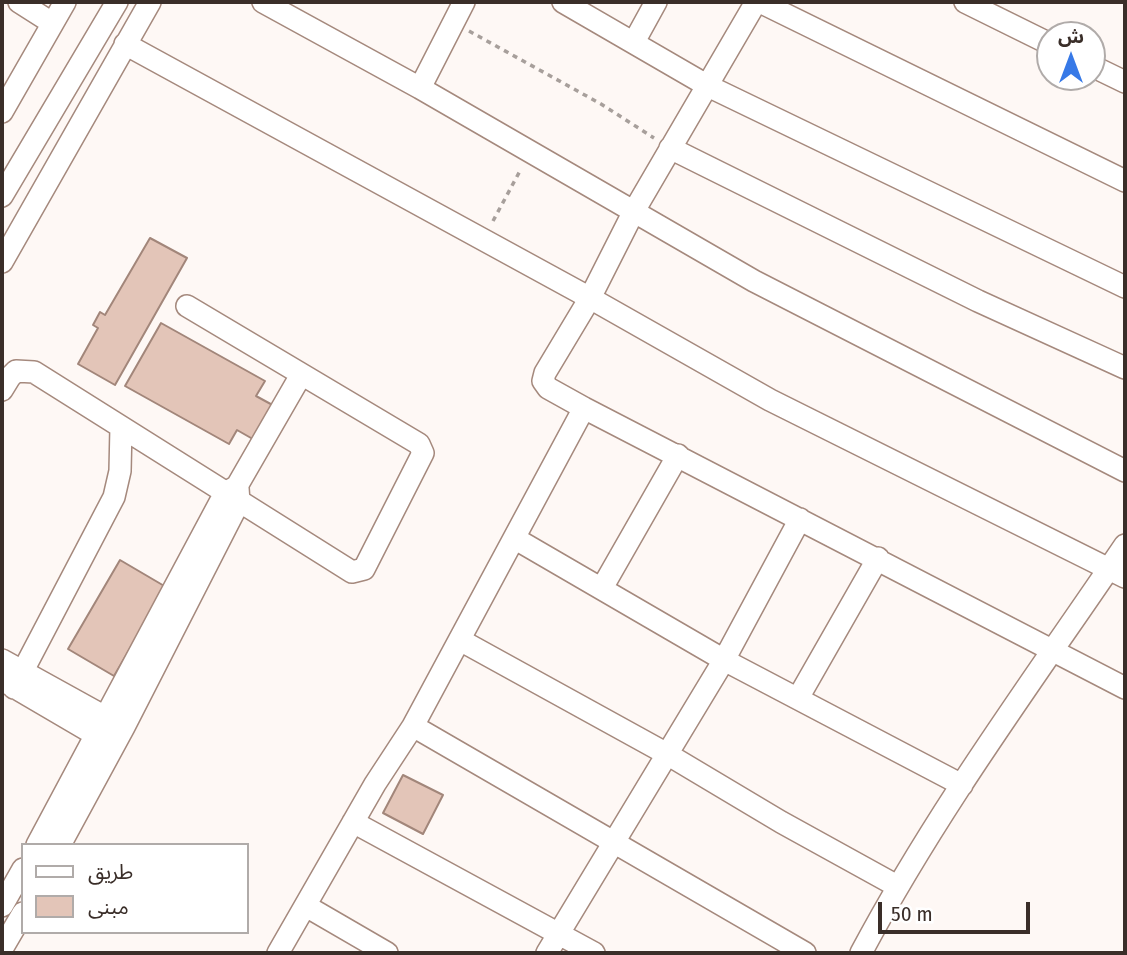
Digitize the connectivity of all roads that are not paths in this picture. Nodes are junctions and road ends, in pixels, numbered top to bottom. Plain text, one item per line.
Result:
1 (19, 2) edge
2 (65, 2) edge
3 (117, 2) edge
4 (150, 2) edge
5 (263, 2) edge
6 (464, 2) edge
7 (564, 2) edge
8 (656, 2) edge
9 (758, 2) edge
10 (965, 2) edge
11 (52, 23) junction
12 (1036, 37) edge
13 (634, 41) junction
14 (125, 44) junction
15 (1106, 73) edge
16 (1125, 82) edge
17 (708, 86) junction
18 (420, 88) junction
19 (2, 112) edge
20 (670, 148) junction
21 (1125, 181) edge
22 (2, 196) edge
23 (634, 211) junction
24 (3, 257) edge
25 (1125, 287) edge
26 (590, 298) junction
27 (187, 306) dead end
28 (1125, 368) edge
29 (301, 374) junction
30 (2, 390) edge
31 (584, 408) junction
32 (121, 428) junction
33 (678, 456) junction
34 (1125, 471) edge
35 (234, 494) junction
36 (800, 519) junction
37 (514, 538) junction
38 (1125, 545) edge
39 (878, 558) junction
40 (1117, 573) edge
41 (602, 588) junction
42 (460, 640) junction
43 (1051, 650) junction
44 (2, 660) edge
45 (724, 660) junction
46 (13, 681) edge
47 (1125, 688) edge
48 (798, 698) junction
49 (412, 726) junction
50 (110, 731) junction
51 (667, 754) junction
52 (962, 785) junction
53 (354, 822) junction
54 (614, 842) junction
55 (38, 843) edge
56 (61, 843) edge
57 (21, 873) edge
58 (897, 886) junction
59 (2, 906) edge
60 (306, 906) junction
61 (21, 916) edge
62 (559, 934) junction
63 (2, 949) edge
64 (278, 953) edge
65 (387, 953) edge
66 (547, 953) edge
67 (594, 953) edge
68 (806, 953) edge
69 (861, 953) edge

1 - 11 street
2 - 11 street
3 - 22 street
4 - 14 street
5 - 18 street
6 - 18 street
7 - 13 street
8 - 13 street
9 - 17 street
9 - 21 street
10 - 12 street
11 - 19 street
13 - 17 street
14 - 24 street
14 - 26 street
15 - 16 street
17 - 20 street
17 - 25 street
18 - 23 street
20 - 23 street
20 - 28 street
23 - 26 street
23 - 34 street
26 - 31 street
26 - 40 street
27 - 29 street
29 - 35 street
29 - 35 street
30 - 32 street
31 - 33 street
31 - 37 street
32 - 35 street
32 - 46 street
33 - 36 street
33 - 41 street
35 - 50 street
36 - 39 street
36 - 45 street
37 - 41 street
37 - 42 street
38 - 40 street
39 - 43 street
39 - 48 street
40 - 43 street
41 - 45 street
42 - 49 street
42 - 51 street
43 - 47 street
43 - 52 street
44 - 46 street
45 - 48 street
45 - 51 street
46 - 50 street
48 - 52 street
49 - 53 street
49 - 54 street
50 - 55 street
50 - 56 street
51 - 54 street
51 - 58 street
52 - 58 street
53 - 60 street
53 - 62 street
54 - 62 street
54 - 68 street
57 - 59 street
58 - 69 street
60 - 64 street
60 - 65 street
61 - 63 street
62 - 66 street
62 - 67 street

